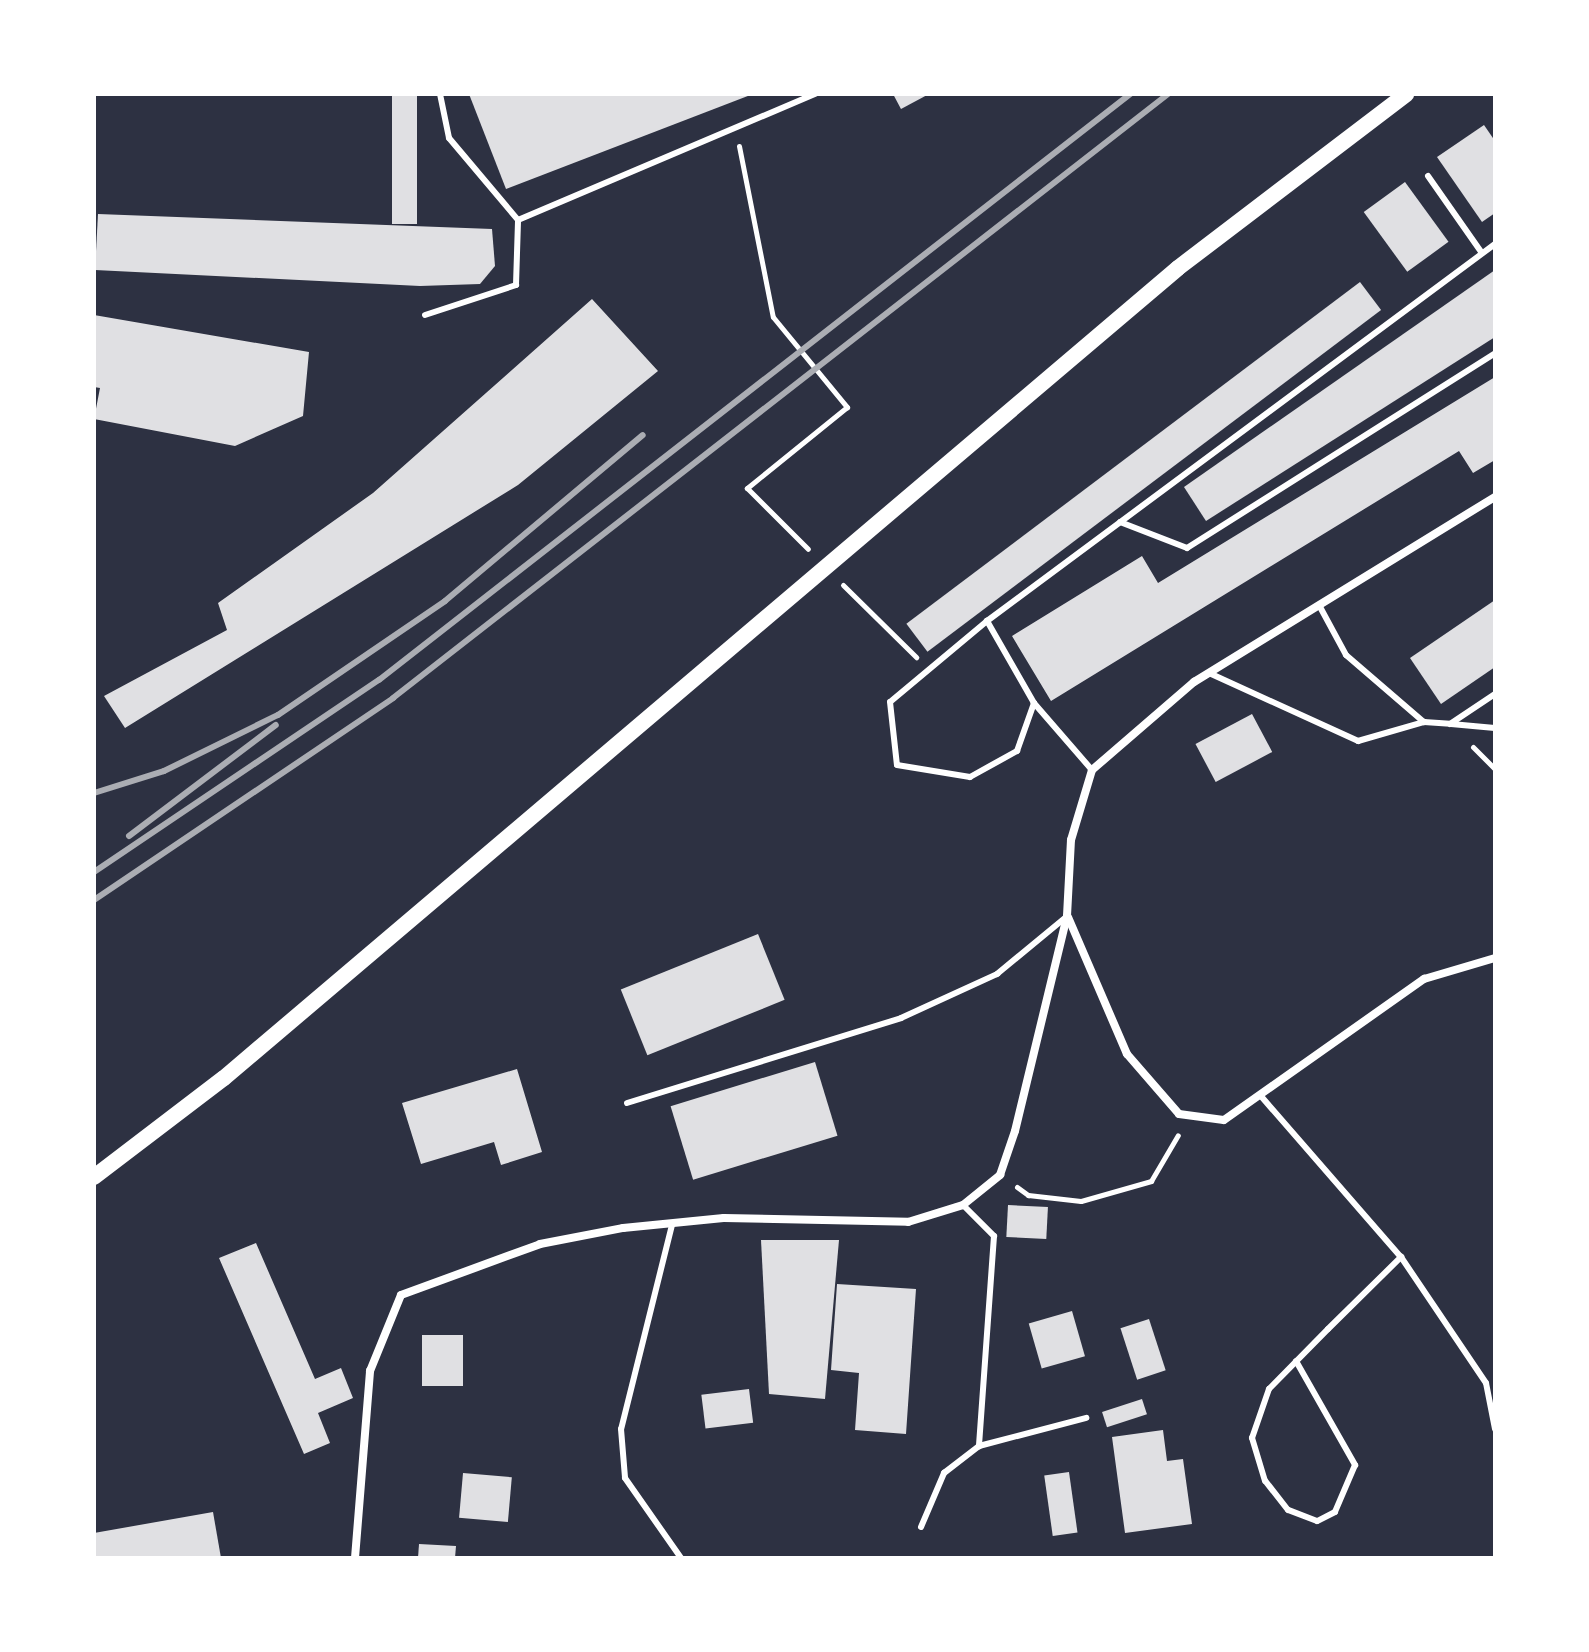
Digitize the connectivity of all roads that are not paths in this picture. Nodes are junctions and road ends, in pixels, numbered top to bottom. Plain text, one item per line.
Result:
1 (440, 94) edge
2 (815, 94) edge
3 (1406, 94) edge
4 (1428, 176) dead end
5 (518, 220) junction
6 (1495, 244) edge
7 (1482, 253) junction
8 (425, 315) dead end
9 (1495, 353) edge
10 (1495, 497) edge
11 (1120, 522) junction
12 (1319, 605) junction
13 (987, 621) junction
14 (1209, 673) junction
15 (1495, 694) edge
16 (1034, 703) junction
17 (1424, 722) junction
18 (1450, 724) junction
19 (1495, 728) edge
20 (1092, 770) junction
21 (1067, 916) junction
22 (1495, 958) edge
23 (1260, 1095) junction
24 (627, 1103) dead end
25 (94, 1177) edge
26 (963, 1205) junction
27 (672, 1225) junction
28 (1401, 1257) junction
29 (1296, 1361) junction
30 (1086, 1418) dead end
31 (1495, 1429) edge
32 (979, 1446) junction
33 (921, 1527) dead end
34 (355, 1558) edge
35 (681, 1558) edge

1 - 5 lane
2 - 5 lane
3 - 25 main road
4 - 7 lane
5 - 8 lane
6 - 7 lane
7 - 11 lane
9 - 11 lane
10 - 12 street
11 - 13 lane
12 - 14 street
12 - 17 lane
13 - 16 lane
13 - 16 lane
14 - 17 lane
14 - 20 street
15 - 18 lane
16 - 20 lane
17 - 18 lane
18 - 19 lane
20 - 21 street
21 - 23 street
21 - 24 lane
21 - 26 street
22 - 23 street
23 - 28 lane
26 - 27 street
26 - 32 lane
27 - 34 street
27 - 35 lane
28 - 29 lane
28 - 31 lane
29 - 29 lane
30 - 32 lane
32 - 33 lane

